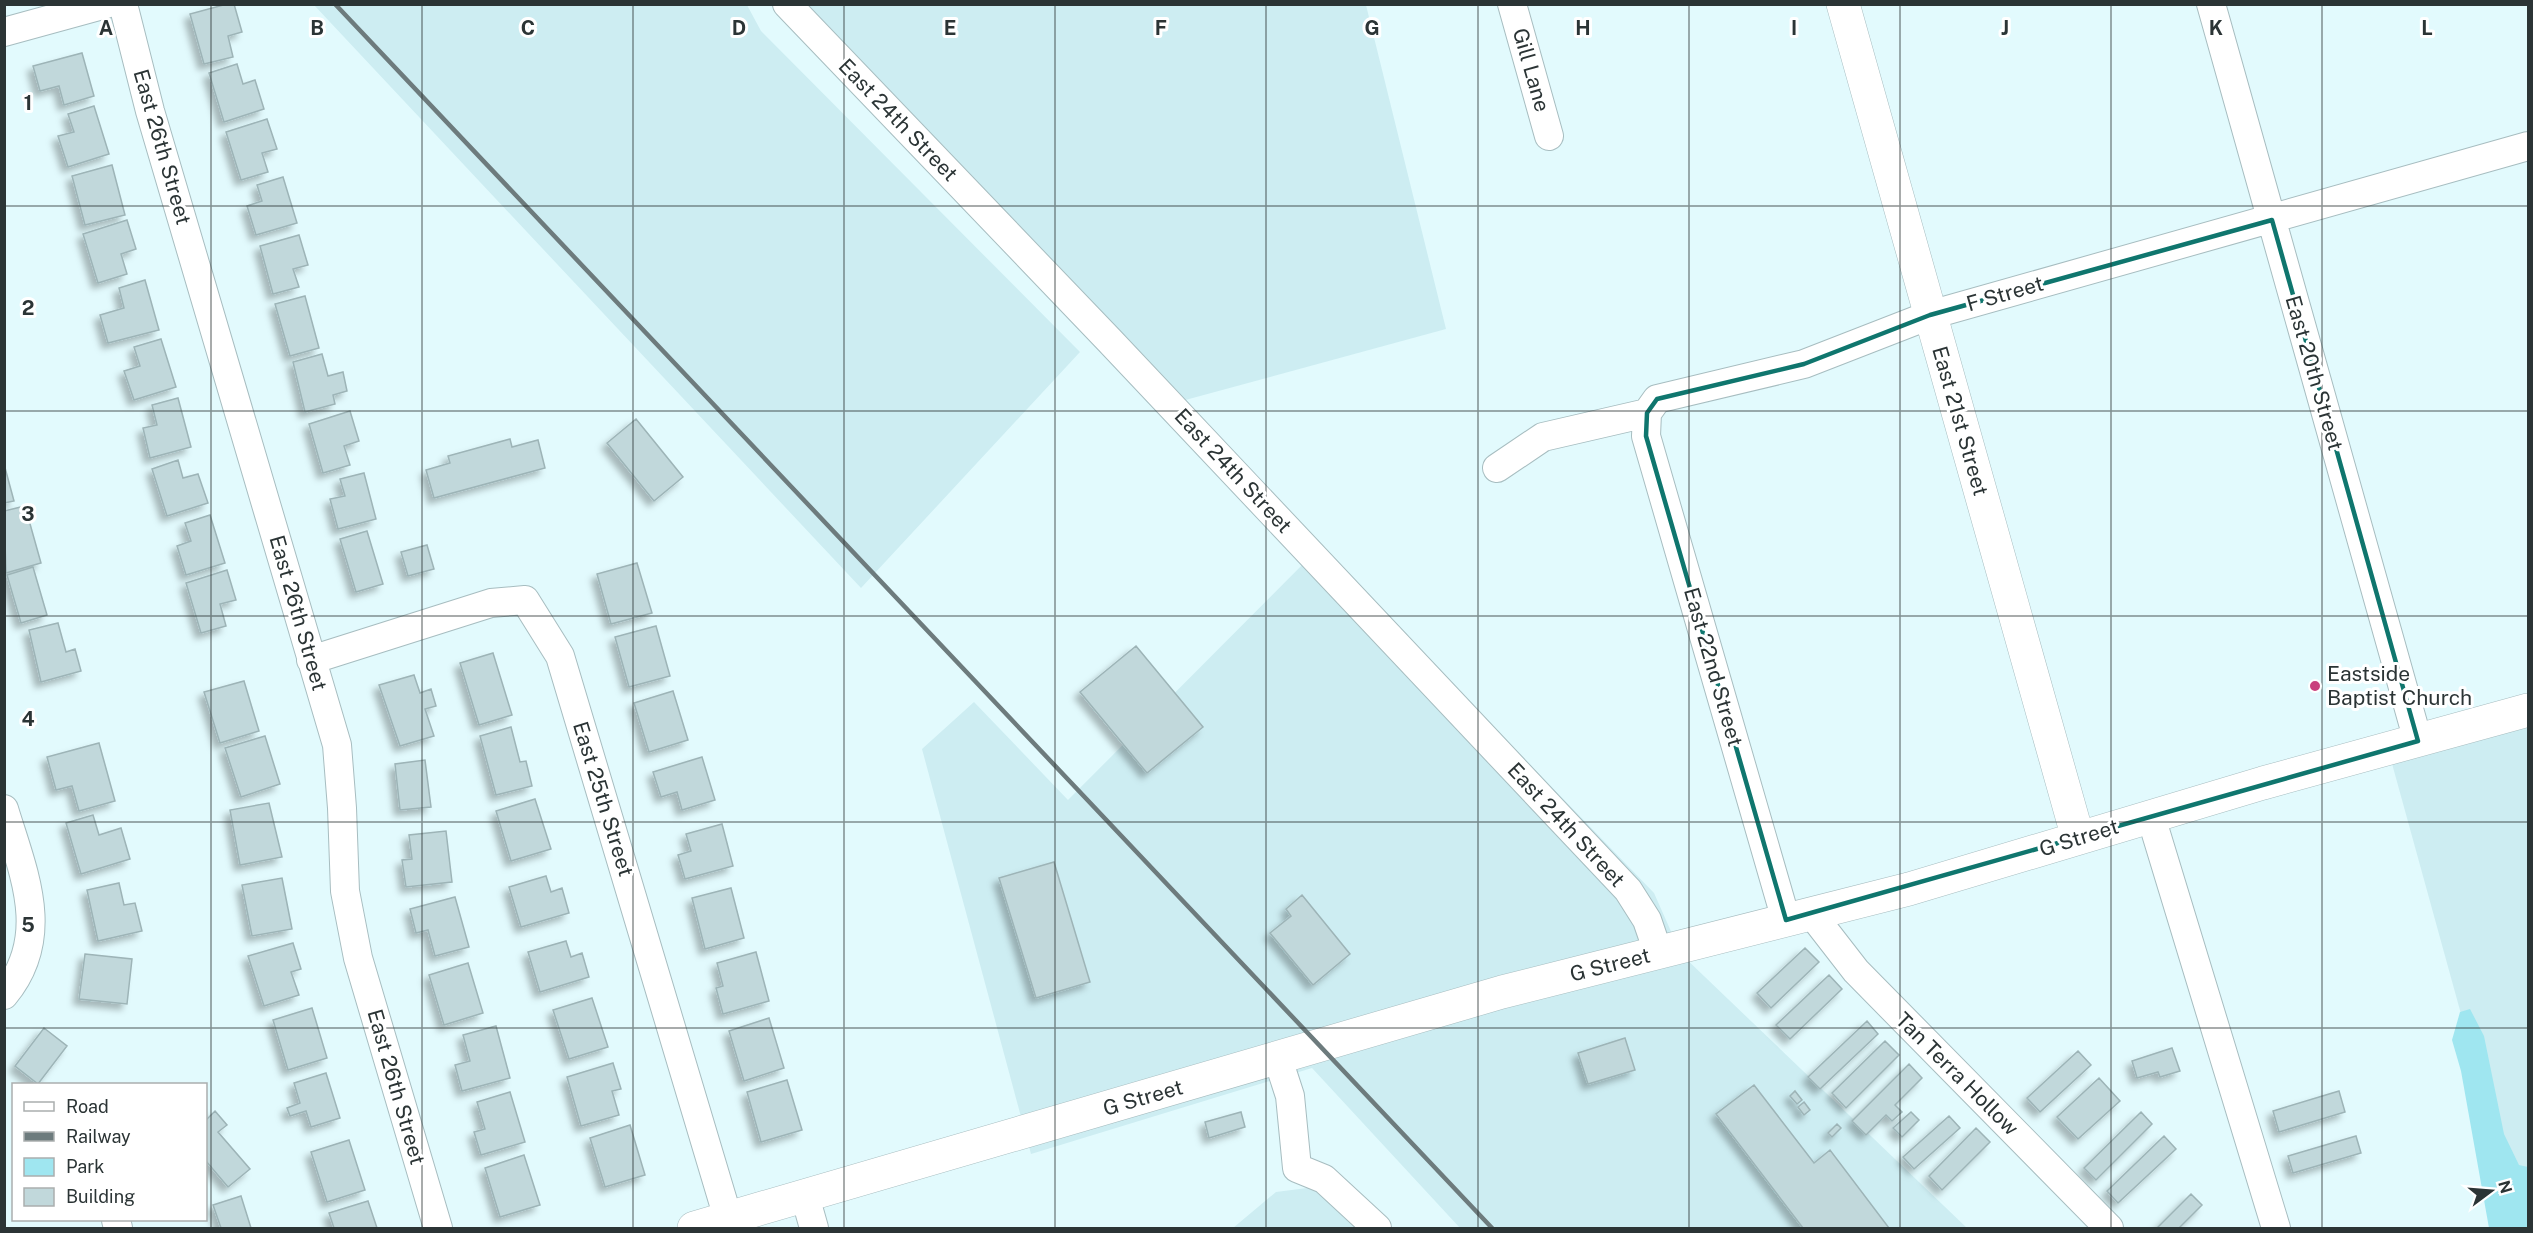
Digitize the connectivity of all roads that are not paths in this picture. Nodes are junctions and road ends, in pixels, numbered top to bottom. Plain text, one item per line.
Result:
1 (106, 4) edge
2 (123, 4) edge
3 (787, 4) edge
4 (1512, 4) edge
5 (1843, 4) edge
6 (2211, 4) edge
7 (4, 32) edge
8 (1549, 136) dead end
9 (2529, 147) edge
10 (2272, 220) junction
11 (1930, 315) junction
12 (1647, 413) junction
13 (1497, 468) dead end
14 (311, 660) junction
15 (2529, 710) edge
16 (2418, 741) junction
17 (4, 809) edge
18 (2151, 817) junction
19 (2078, 838) junction
20 (1798, 917) junction
21 (1658, 952) junction
22 (4, 995) edge
23 (1278, 1059) junction
24 (805, 1196) junction
25 (728, 1218) junction
26 (438, 1228) edge
27 (694, 1228) edge
28 (814, 1228) edge
29 (1377, 1228) edge
30 (2109, 1228) edge
31 (2276, 1228) edge

1 - 7 street
2 - 14 street, East 26th Street
3 - 21 street, East 24th Street
4 - 8 street, Gill Lane
5 - 11 main road, East 21st Street
6 - 10 street, East 20th Street
9 - 10 street, F Street
10 - 11 street, F Street
10 - 16 street, East 20th Street
11 - 12 street, F Street
11 - 19 main road, East 21st Street
12 - 13 street, F Street
12 - 20 street, East 22nd Street
14 - 25 street, East 25th Street
14 - 26 street, East 26th Street
15 - 16 main road, G Street
16 - 18 main road, G Street
17 - 22 street
18 - 19 main road, G Street
18 - 31 street
19 - 20 main road, G Street
20 - 21 main road, G Street
20 - 30 street, Tan Terra Hollow
21 - 23 main road, G Street
23 - 24 main road, G Street
23 - 29 street
24 - 25 main road, G Street
24 - 28 street
25 - 27 main road, G Street

